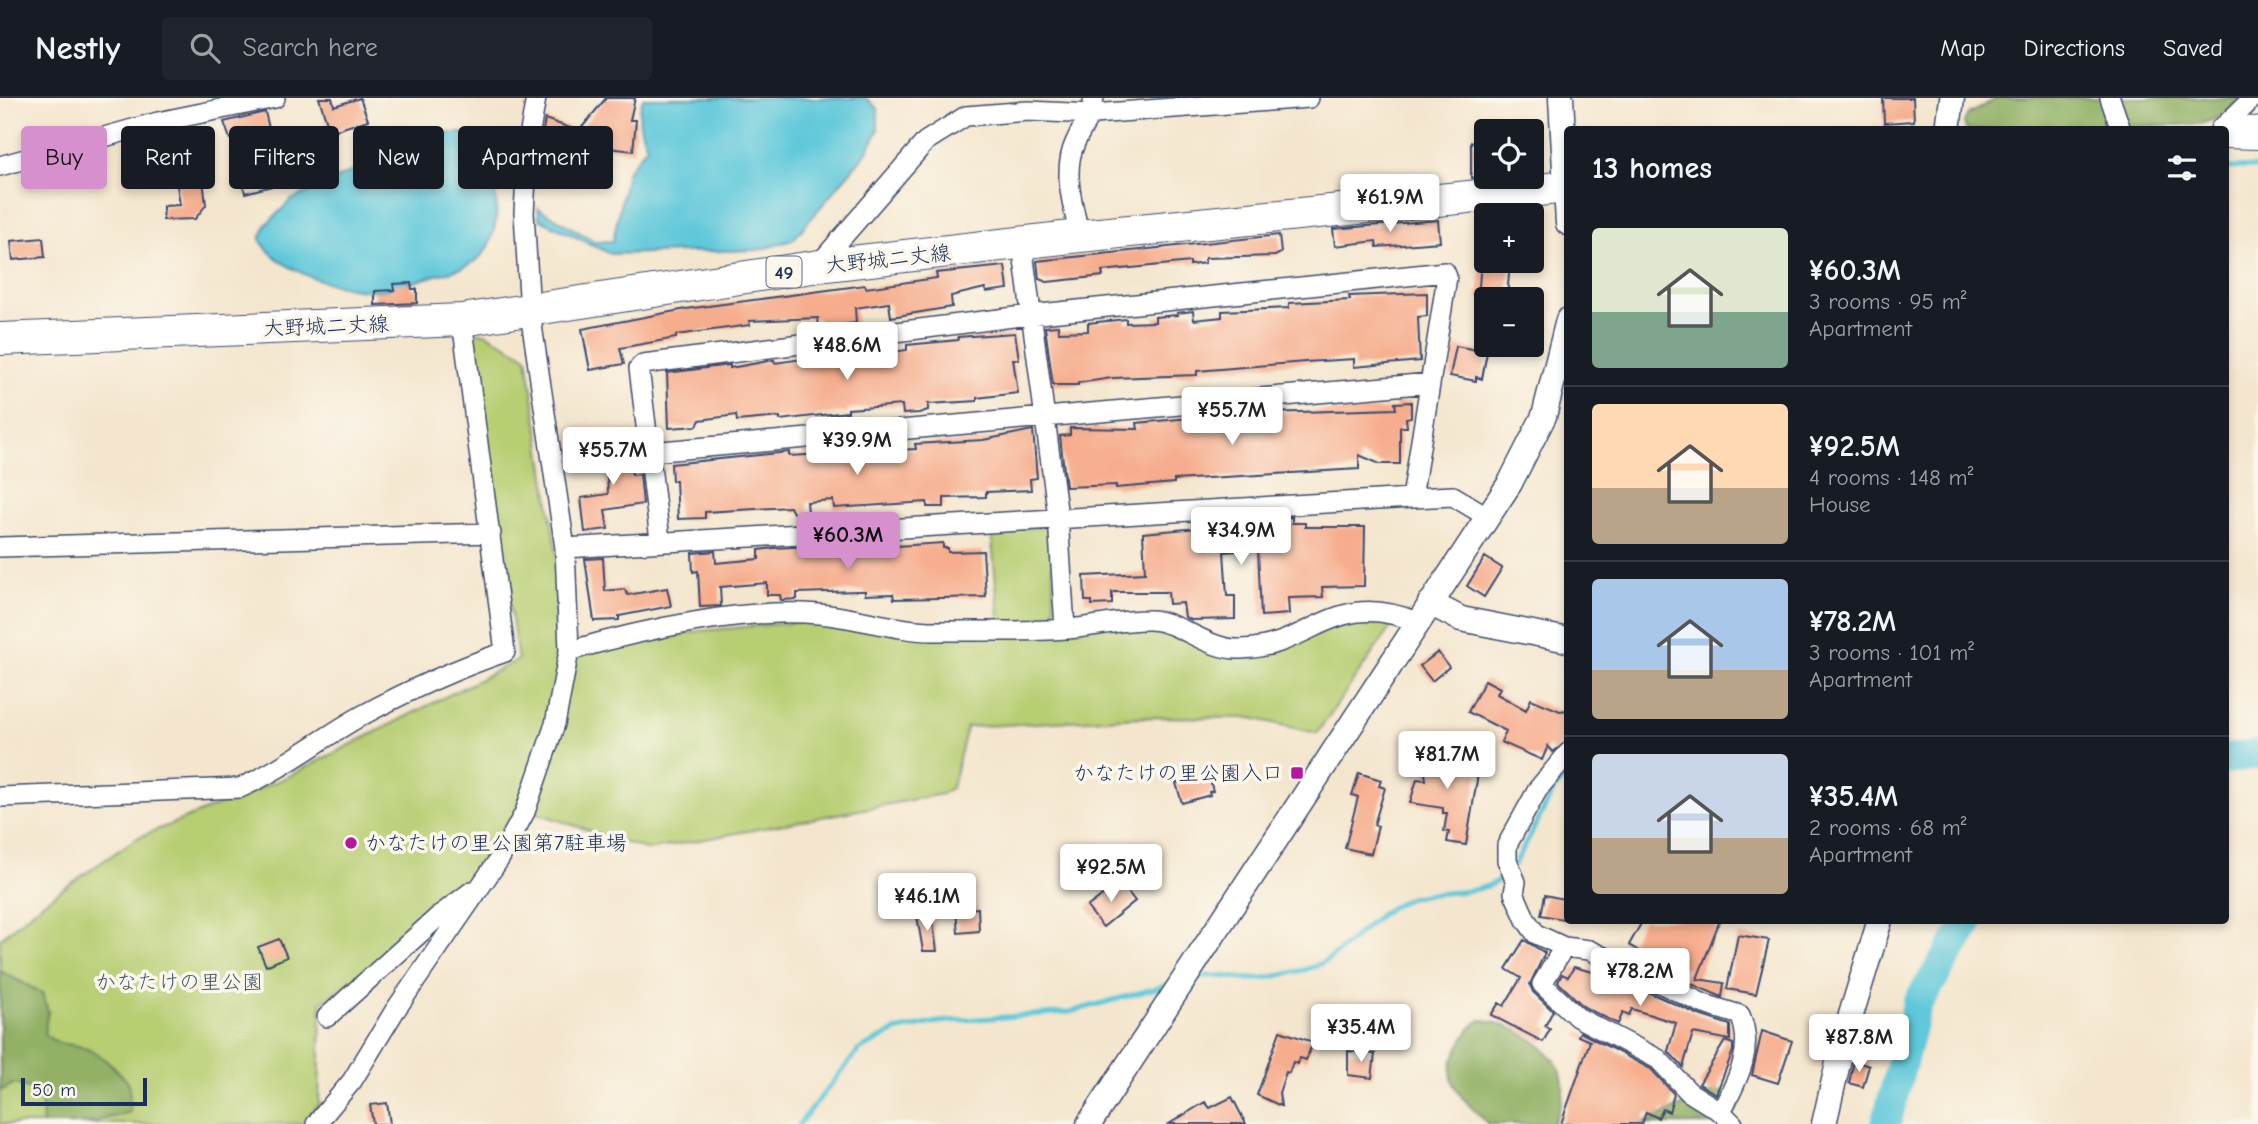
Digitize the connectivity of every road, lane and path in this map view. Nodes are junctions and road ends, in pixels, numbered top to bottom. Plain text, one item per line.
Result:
1 (275, 98) edge
2 (536, 98) edge
3 (1309, 98) edge
4 (1560, 98) edge
5 (1952, 98) edge
6 (2110, 98) edge
7 (2253, 98) edge
8 (1093, 106) edge
9 (1948, 126) edge
10 (2120, 126) edge
11 (2224, 126) edge
12 (2229, 132) edge
13 (2258, 133) edge
14 (1564, 149) edge
15 (0, 166) edge
16 (1564, 187) edge
17 (1080, 236) junction
18 (1022, 244) junction
19 (826, 265) junction
20 (530, 312) junction
21 (1030, 315) junction
22 (462, 320) junction
23 (0, 340) edge
24 (1564, 346) edge
25 (1430, 383) junction
26 (1044, 416) junction
27 (650, 452) junction
28 (1412, 498) junction
29 (1058, 517) junction
30 (1488, 517) junction
31 (491, 533) junction
32 (660, 540) junction
33 (0, 547) edge
34 (565, 548) junction
35 (1423, 612) junction
36 (1065, 629) junction
37 (1564, 639) edge
38 (569, 651) junction
39 (1564, 758) edge
40 (0, 797) edge
41 (479, 887) junction
42 (1879, 924) edge
43 (1564, 947) junction
44 (327, 1017) dead end
45 (1727, 1118) edge
46 (316, 1124) edge
47 (1089, 1124) edge
48 (1824, 1124) edge

1 - 15 street
2 - 20 street
3 - 8 street
4 - 14 street
5 - 9 street
6 - 10 street
7 - 11 street
8 - 17 street
8 - 19 street
12 - 13 main road
16 - 17 main road, 大野城二丈線 / 49
17 - 18 main road, 大野城二丈線 / 49
18 - 19 main road, 大野城二丈線 / 49
18 - 21 street
19 - 20 main road, 大野城二丈線 / 49
20 - 22 main road, 大野城二丈線 / 49
20 - 34 street
21 - 25 street
21 - 26 street
21 - 27 street
22 - 23 main road, 大野城二丈線 / 49
22 - 31 street
24 - 30 street
25 - 26 street
25 - 28 street
26 - 27 street
26 - 29 street
27 - 32 street
28 - 29 street
28 - 30 street
29 - 32 street
29 - 36 street
30 - 35 street
31 - 33 street
31 - 40 street
32 - 34 street
34 - 38 street
35 - 36 street
35 - 37 street
35 - 47 street
36 - 38 street
38 - 41 street
39 - 43 street
41 - 44 street
41 - 46 street
42 - 48 street
43 - 45 street
43 - 45 street

